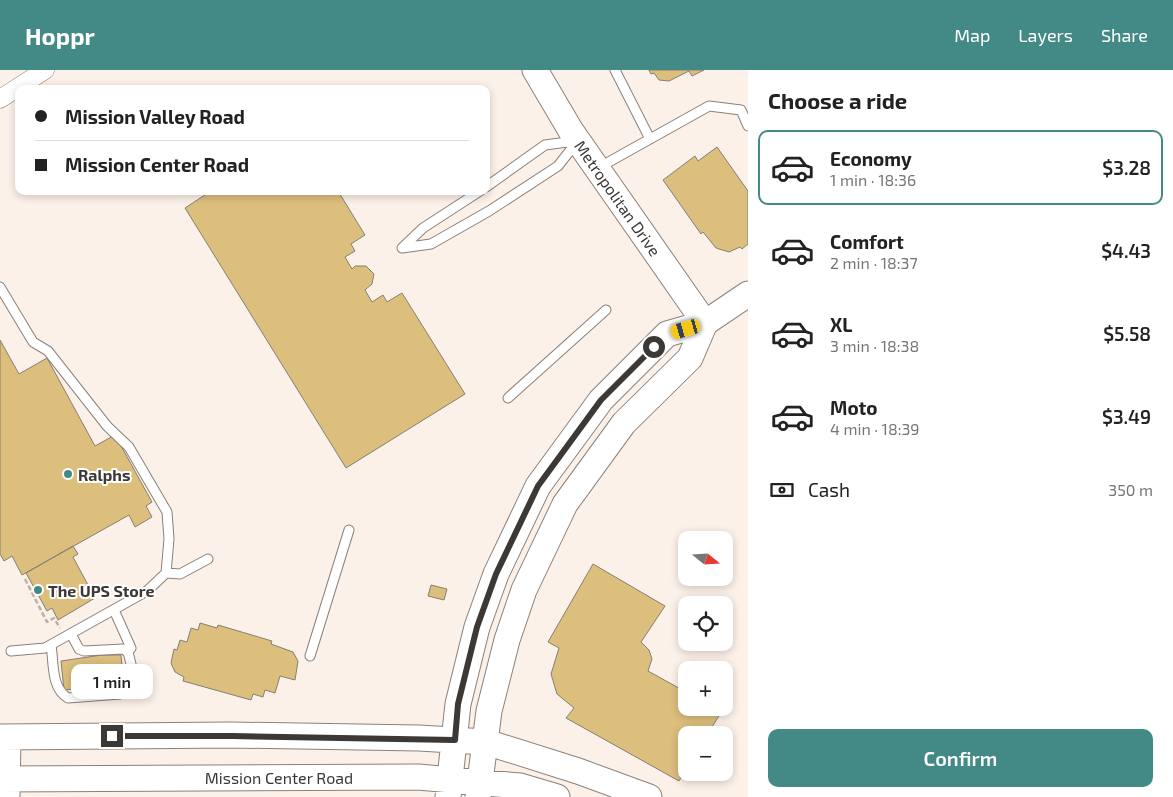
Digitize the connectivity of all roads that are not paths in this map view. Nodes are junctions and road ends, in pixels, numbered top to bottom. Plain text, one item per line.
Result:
1 (44, 70) edge
2 (535, 70) edge
3 (615, 70) edge
4 (21, 85) edge
5 (15, 89) edge
6 (0, 99) edge
7 (748, 126) edge
8 (650, 139) junction
9 (578, 140) junction
10 (598, 169) junction
11 (490, 184) edge
12 (474, 195) edge
13 (0, 287) edge
14 (748, 294) edge
15 (606, 310) dead end
16 (705, 323) junction
17 (508, 398) dead end
18 (349, 530) dead end
19 (208, 559) dead end
20 (166, 573) junction
21 (114, 610) junction
22 (68, 636) junction
23 (51, 645) junction
24 (12, 651) dead end
25 (127, 652) junction
26 (310, 656) dead end
27 (4, 737) edge
28 (455, 740) junction
29 (486, 742) junction
30 (5, 785) edge
31 (450, 788) edge
32 (479, 789) edge
33 (556, 797) edge
34 (649, 797) edge

1 - 4 street
2 - 9 main road, Metropolitan Drive
3 - 8 lane
5 - 6 street
7 - 8 lane
8 - 10 lane
9 - 10 main road, Metropolitan Drive
9 - 11 lane
9 - 12 lane
10 - 16 main road, Metropolitan Drive
13 - 20 lane
14 - 16 main road
15 - 17 lane
16 - 28 main road
16 - 29 main road
18 - 26 lane
19 - 20 lane
20 - 21 lane
21 - 22 lane
21 - 25 lane
22 - 23 lane
22 - 25 lane
23 - 24 lane
23 - 25 lane
27 - 28 main road
27 - 30 main road
28 - 29 main road
28 - 31 main road
29 - 32 main road
29 - 34 main road
30 - 31 main road, Mission Center Road
31 - 32 main road, Mission Center Road
32 - 33 main road, Mission Center Road

